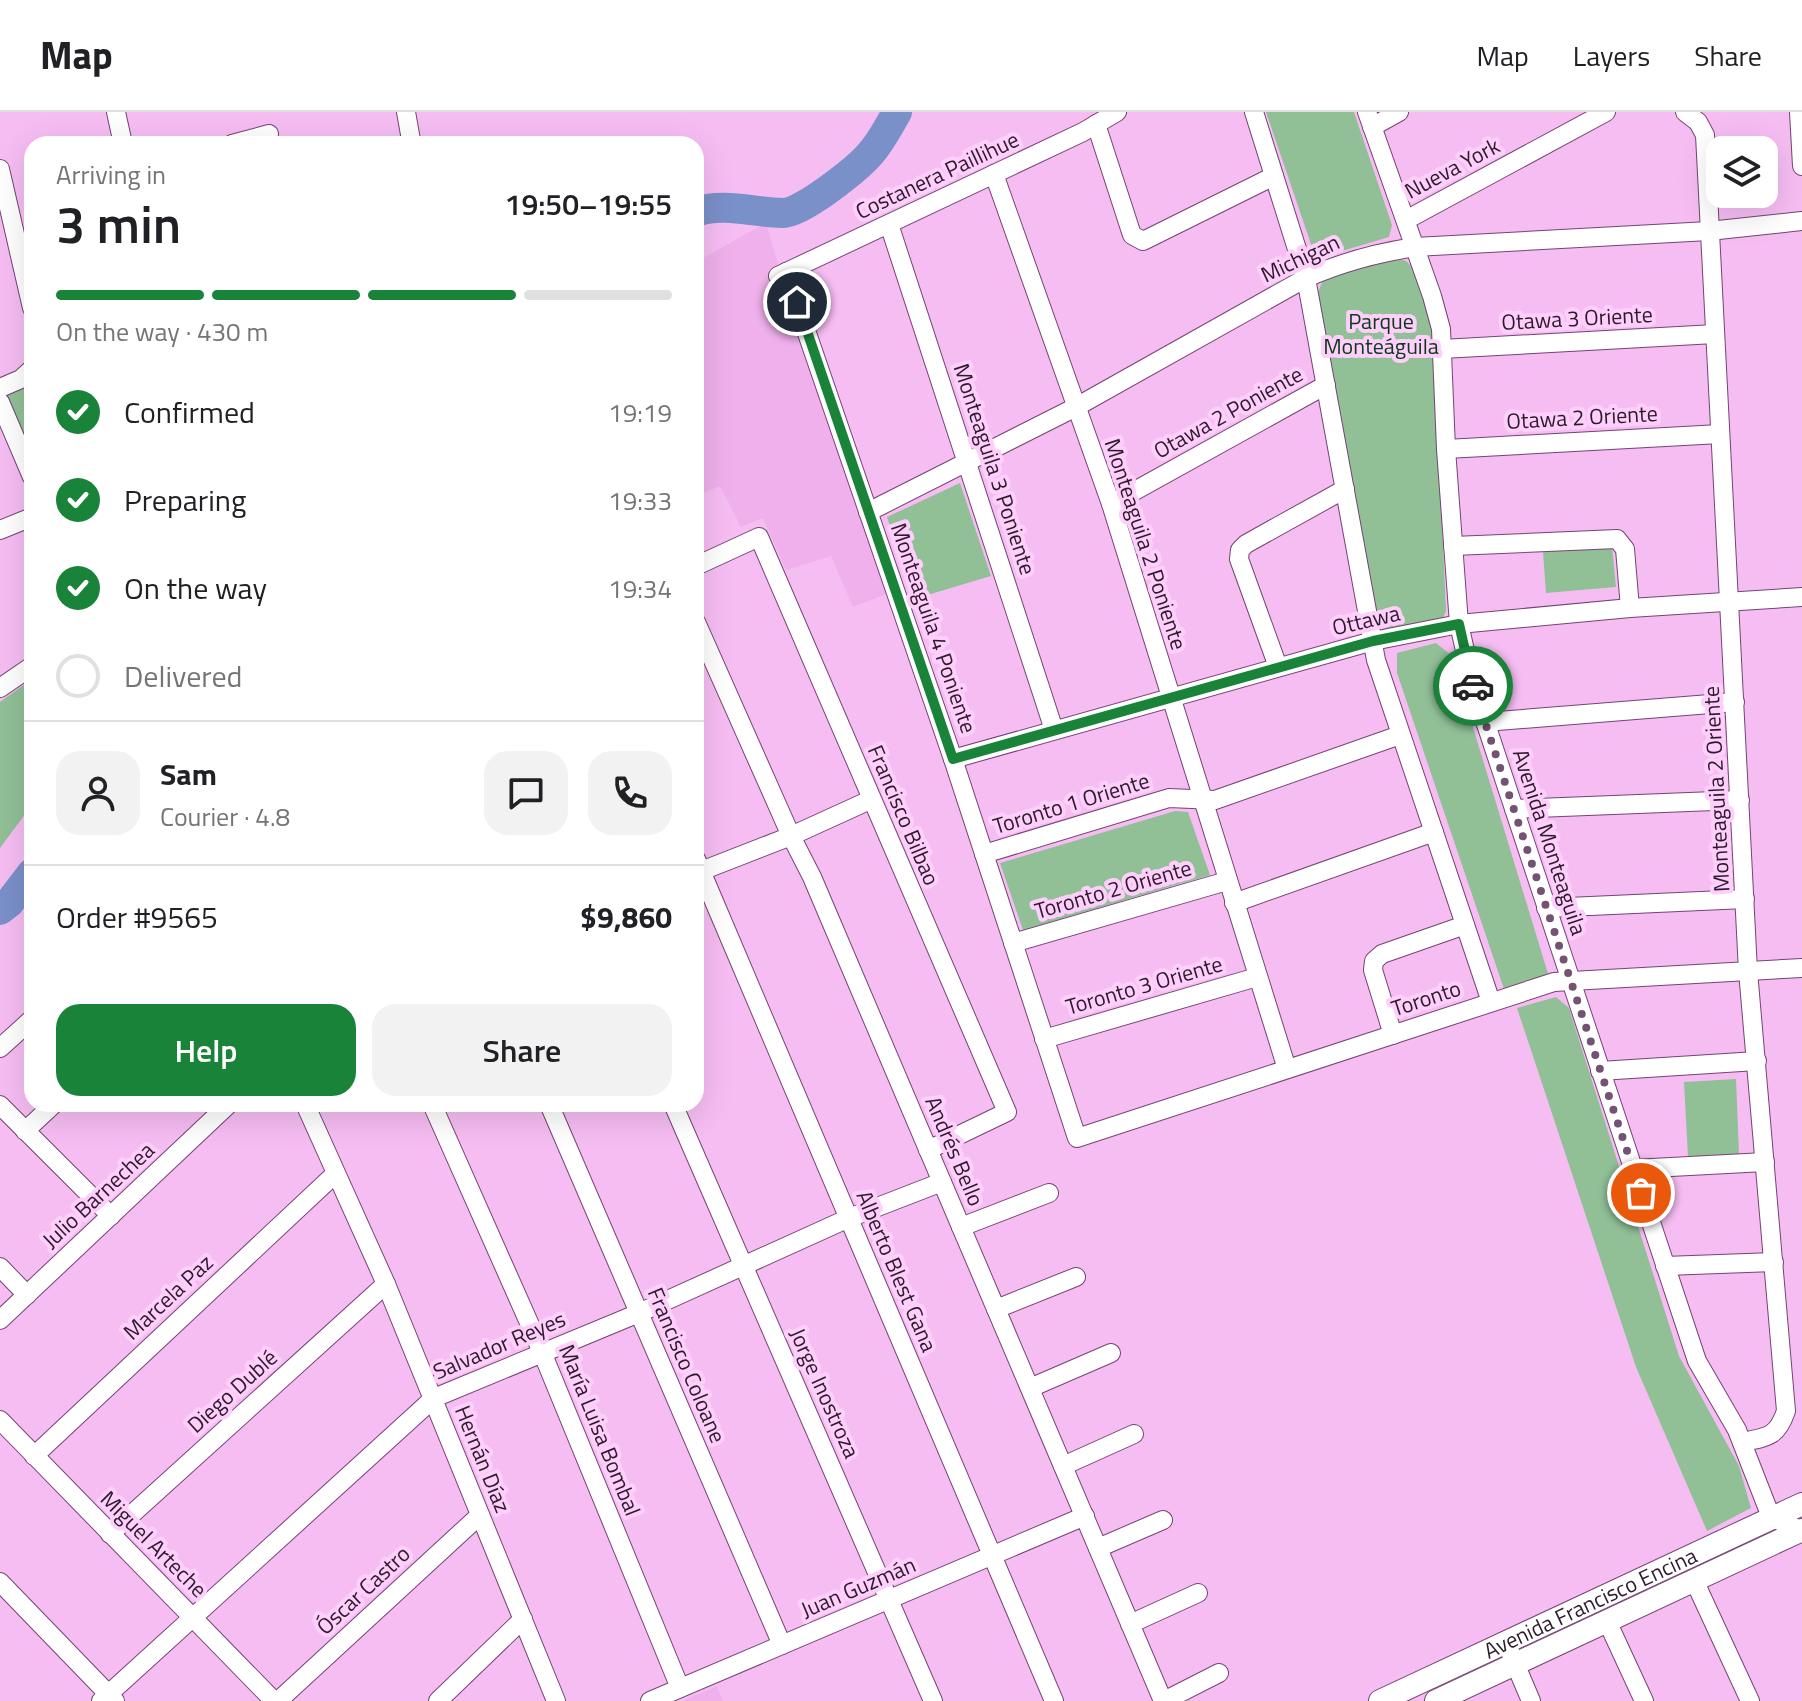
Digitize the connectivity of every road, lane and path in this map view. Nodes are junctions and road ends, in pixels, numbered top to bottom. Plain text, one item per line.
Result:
1 (116, 112) edge
2 (406, 112) edge
3 (1117, 112) edge
4 (1254, 112) edge
5 (1399, 112) edge
6 (1606, 112) edge
7 (1685, 112) edge
8 (1799, 112) edge
9 (1370, 120) edge
10 (1096, 124) junction
11 (269, 134) dead end
12 (121, 136) edge
13 (262, 136) edge
14 (410, 136) edge
15 (1802, 166) edge
16 (0, 169) edge
17 (994, 174) junction
18 (1274, 176) junction
19 (1406, 220) junction
20 (1802, 221) edge
21 (889, 224) junction
22 (1709, 231) junction
23 (1415, 247) junction
24 (24, 273) edge
25 (781, 275) joint
26 (1306, 278) junction
27 (1715, 334) junction
28 (1442, 349) junction
29 (24, 376) edge
30 (1326, 385) junction
31 (0, 388) edge
32 (0, 402) edge
33 (1076, 407) junction
34 (1720, 434) junction
35 (1446, 449) junction
36 (24, 458) edge
37 (967, 462) junction
38 (1345, 489) junction
39 (1111, 504) junction
40 (868, 512) junction
41 (24, 520) edge
42 (0, 530) edge
43 (1453, 546) junction
44 (704, 562) edge
45 (1802, 597) edge
46 (1730, 602) junction
47 (1630, 608) junction
48 (1459, 624) junction
49 (704, 640) edge
50 (1373, 641) junction
51 (1278, 667) junction
52 (24, 672) edge
53 (0, 688) edge
54 (1169, 697) junction
55 (1735, 702) junction
56 (1485, 722) junction
57 (1054, 730) junction
58 (1400, 735) junction
59 (953, 759) junction
60 (870, 800) junction
61 (1202, 800) junction
62 (1740, 800) junction
63 (1514, 809) junction
64 (1434, 832) junction
65 (791, 836) junction
66 (984, 854) junction
67 (704, 866) edge
68 (1227, 881) junction
69 (704, 882) edge
70 (1745, 899) junction
71 (1234, 903) junction
72 (1546, 908) junction
73 (1465, 925) junction
74 (1013, 943) junction
75 (1802, 968) edge
76 (1748, 971) junction
77 (1257, 977) junction
78 (1569, 979) junction
79 (1491, 1002) junction
80 (24, 1026) edge
81 (1393, 1035) junction
82 (1044, 1039) junction
83 (0, 1048) edge
84 (1757, 1061) junction
85 (1287, 1069) junction
86 (1600, 1071) junction
87 (0, 1105) edge
88 (45, 1112) edge
89 (221, 1112) edge
90 (308, 1112) edge
91 (436, 1112) edge
92 (552, 1112) edge
93 (676, 1112) edge
94 (25, 1131) junction
95 (1077, 1138) joint
96 (928, 1150) junction
97 (1765, 1162) junction
98 (1633, 1169) junction
99 (335, 1174) junction
100 (942, 1182) junction
101 (1049, 1193) dead end
102 (111, 1216) junction
103 (849, 1218) junction
104 (961, 1227) junction
105 (1774, 1262) junction
106 (743, 1266) junction
107 (1665, 1266) junction
108 (0, 1267) edge
109 (1076, 1277) dead end
110 (386, 1284) junction
111 (27, 1295) junction
112 (996, 1309) junction
113 (639, 1313) junction
114 (0, 1320) edge
115 (542, 1352) junction
116 (1111, 1353) dead end
117 (1030, 1388) junction
118 (434, 1398) junction
119 (0, 1420) edge
120 (1134, 1434) dead end
121 (1742, 1442) junction
122 (34, 1456) junction
123 (1063, 1466) junction
124 (1802, 1504) edge
125 (480, 1515) junction
126 (1085, 1516) junction
127 (1771, 1517) junction
128 (1163, 1520) dead end
129 (1802, 1530) edge
130 (110, 1534) junction
131 (1098, 1548) junction
132 (993, 1555) junction
133 (1694, 1580) junction
134 (0, 1582) edge
135 (1198, 1593) dead end
136 (889, 1600) junction
137 (192, 1617) junction
138 (523, 1619) junction
139 (1607, 1621) junction
140 (1130, 1624) junction
141 (1506, 1642) junction
142 (782, 1645) junction
143 (1514, 1664) junction
144 (1219, 1673) dead end
145 (680, 1688) junction
146 (108, 1699) edge
147 (276, 1701) edge
148 (438, 1701) edge
149 (556, 1701) edge
150 (650, 1701) edge
151 (933, 1701) edge
152 (1054, 1701) edge
153 (1164, 1701) edge
154 (1380, 1701) edge
155 (1436, 1701) edge
156 (1531, 1701) edge
157 (1644, 1701) edge
158 (1750, 1701) edge

1 - 12 street
2 - 14 street
3 - 10 street, Costanera Paillihue
4 - 18 street
5 - 9 street
6 - 19 street, Nueva York
7 - 22 street, Monteaguila 2 Oriente
8 - 15 street
9 - 19 street, Avenida Monteaguila
10 - 17 street, Costanera Paillihue
10 - 18 street
11 - 13 street
16 - 24 street
17 - 21 street, Costanera Paillihue
17 - 33 street, Monteaguila 2 Poniente
18 - 26 street
19 - 23 street, Avenida Monteaguila
20 - 22 street, Michigan
21 - 25 street, Costanera Paillihue
21 - 37 street, Monteaguila 3 Poniente
22 - 23 street, Michigan
22 - 27 street, Monteaguila 2 Oriente
23 - 26 street, Michigan
23 - 28 street, Avenida Monteaguila
25 - 40 street, Monteaguila 4 Poniente
26 - 30 street
26 - 33 street, Michigan
27 - 28 street, Otawa 3 Oriente
27 - 34 street, Monteaguila 2 Oriente
28 - 35 street, Avenida Monteaguila
29 - 31 street
30 - 38 street
30 - 39 street, Otawa 2 Poniente
32 - 36 street
33 - 37 street, Michigan
33 - 39 street, Monteaguila 2 Poniente
34 - 35 street, Otawa 2 Oriente
34 - 46 street, Monteaguila 2 Oriente
35 - 43 street, Avenida Monteaguila
37 - 40 street, Michigan
37 - 57 street, Monteaguila 3 Poniente
38 - 50 street
38 - 51 street
39 - 54 street, Monteaguila 2 Poniente
40 - 59 street, Monteaguila 4 Poniente
41 - 42 street
43 - 47 street
43 - 48 street, Avenida Monteaguila
44 - 60 street, Francisco Bilbao
45 - 46 street, Ottawa
46 - 47 street, Ottawa
46 - 55 street, Monteaguila 2 Oriente
47 - 48 street, Ottawa
48 - 50 street, Ottawa
48 - 56 street, Avenida Monteaguila
49 - 65 street, Andrés Bello
50 - 51 street, Ottawa
50 - 58 street
51 - 54 street, Ottawa
52 - 53 street
54 - 57 street, Ottawa
54 - 61 street, Monteaguila 2 Poniente
55 - 56 street
55 - 62 street, Monteaguila 2 Oriente
56 - 63 street, Avenida Monteaguila
57 - 59 street, Ottawa
58 - 61 street, Toronto 1 Oriente
58 - 64 street
59 - 66 street, Monteaguila 4 Poniente
60 - 65 street
60 - 96 street, Francisco Bilbao
61 - 66 street, Toronto 1 Oriente
61 - 68 street, Monteaguila 2 Poniente
62 - 63 street
62 - 70 street, Monteaguila 2 Oriente
63 - 72 street, Avenida Monteaguila
64 - 71 street
64 - 73 street
65 - 67 street
65 - 96 street, Andrés Bello
66 - 74 street, Monteaguila 4 Poniente
68 - 71 street, Monteaguila 2 Poniente
68 - 74 street, Toronto 2 Oriente
69 - 103 street, Alberto Blest Gana
70 - 72 street
70 - 76 street, Monteaguila 2 Oriente
71 - 77 street, Monteaguila 2 Poniente
72 - 78 street, Avenida Monteaguila
73 - 79 street
73 - 81 street
74 - 82 street, Monteaguila 4 Poniente
75 - 76 street, Toronto
76 - 78 street, Toronto
76 - 84 street, Monteaguila 2 Oriente
77 - 82 street, Toronto 3 Oriente
77 - 85 street, Monteaguila 2 Poniente
78 - 79 street, Toronto
78 - 86 street, Avenida Monteaguila
79 - 81 street, Toronto
80 - 83 street
81 - 85 street, Toronto
82 - 95 street, Monteaguila 4 Poniente
84 - 86 street
84 - 97 street, Monteaguila 2 Oriente
85 - 95 street, Toronto
86 - 98 street, Avenida Monteaguila
87 - 94 street
88 - 94 street
89 - 102 street, Julio Barnechea
90 - 99 street, Hernán Díaz
91 - 115 street, María Luisa Bombal
92 - 113 street, Francisco Coloane
93 - 106 street, Jorge Inostroza
94 - 102 street
96 - 100 street, Andrés Bello
97 - 98 street
97 - 105 street, Monteaguila 2 Oriente
98 - 107 street, Avenida Monteaguila
99 - 110 street, Hernán Díaz
99 - 122 street, Marcela Paz
100 - 103 street, Salvador Reyes
100 - 104 street, Andrés Bello
101 - 104 street
102 - 111 street, Julio Barnechea
103 - 106 street, Salvador Reyes
103 - 132 street, Alberto Blest Gana
104 - 112 street, Andrés Bello
105 - 107 street
105 - 121 street, Monteaguila 2 Oriente
106 - 113 street, Salvador Reyes
106 - 136 street, Jorge Inostroza
107 - 121 street, Avenida Monteaguila
108 - 111 street
109 - 112 street
110 - 118 street, Hernán Díaz
110 - 130 street, Diego Dublé
111 - 114 street, Julio Barnechea
112 - 117 street, Andrés Bello
113 - 115 street, Salvador Reyes
113 - 142 street, Francisco Coloane
115 - 118 street, Salvador Reyes
115 - 145 street, María Luisa Bombal
116 - 117 street
117 - 123 street, Andrés Bello
118 - 125 street, Hernán Díaz
118 - 137 street, Salvador Reyes
119 - 122 street, Miguel Arteche
120 - 123 street
121 - 127 street, Avenida Monteaguila
122 - 130 street, Miguel Arteche
123 - 126 street, Andrés Bello
124 - 127 main road, Avenida Francisco Encina
125 - 138 street, Hernán Díaz
125 - 147 street, Óscar Castro
126 - 131 street, Andrés Bello
126 - 132 street, Juan Guzmán
127 - 129 street
127 - 141 main road, Avenida Francisco Encina
128 - 131 street
129 - 133 main road, Avenida Francisco Encina
130 - 137 street, Miguel Arteche
131 - 140 street, Andrés Bello
132 - 136 street, Juan Guzmán
132 - 152 street, Alberto Blest Gana
133 - 139 main road, Avenida Francisco Encina
133 - 158 street
134 - 146 street
135 - 140 street
136 - 142 street, Juan Guzmán
136 - 151 street, Jorge Inostroza
137 - 146 street, Salvador Reyes
137 - 147 street, Miguel Arteche
138 - 148 street
138 - 149 street, Hernán Díaz
139 - 143 main road, Avenida Francisco Encina
139 - 157 street
140 - 153 street, Andrés Bello
141 - 143 street
141 - 154 main road, Avenida Francisco Encina
142 - 145 street, Juan Guzmán
143 - 155 main road, Avenida Francisco Encina
143 - 156 street
144 - 153 street
145 - 150 street, Juan Guzmán

